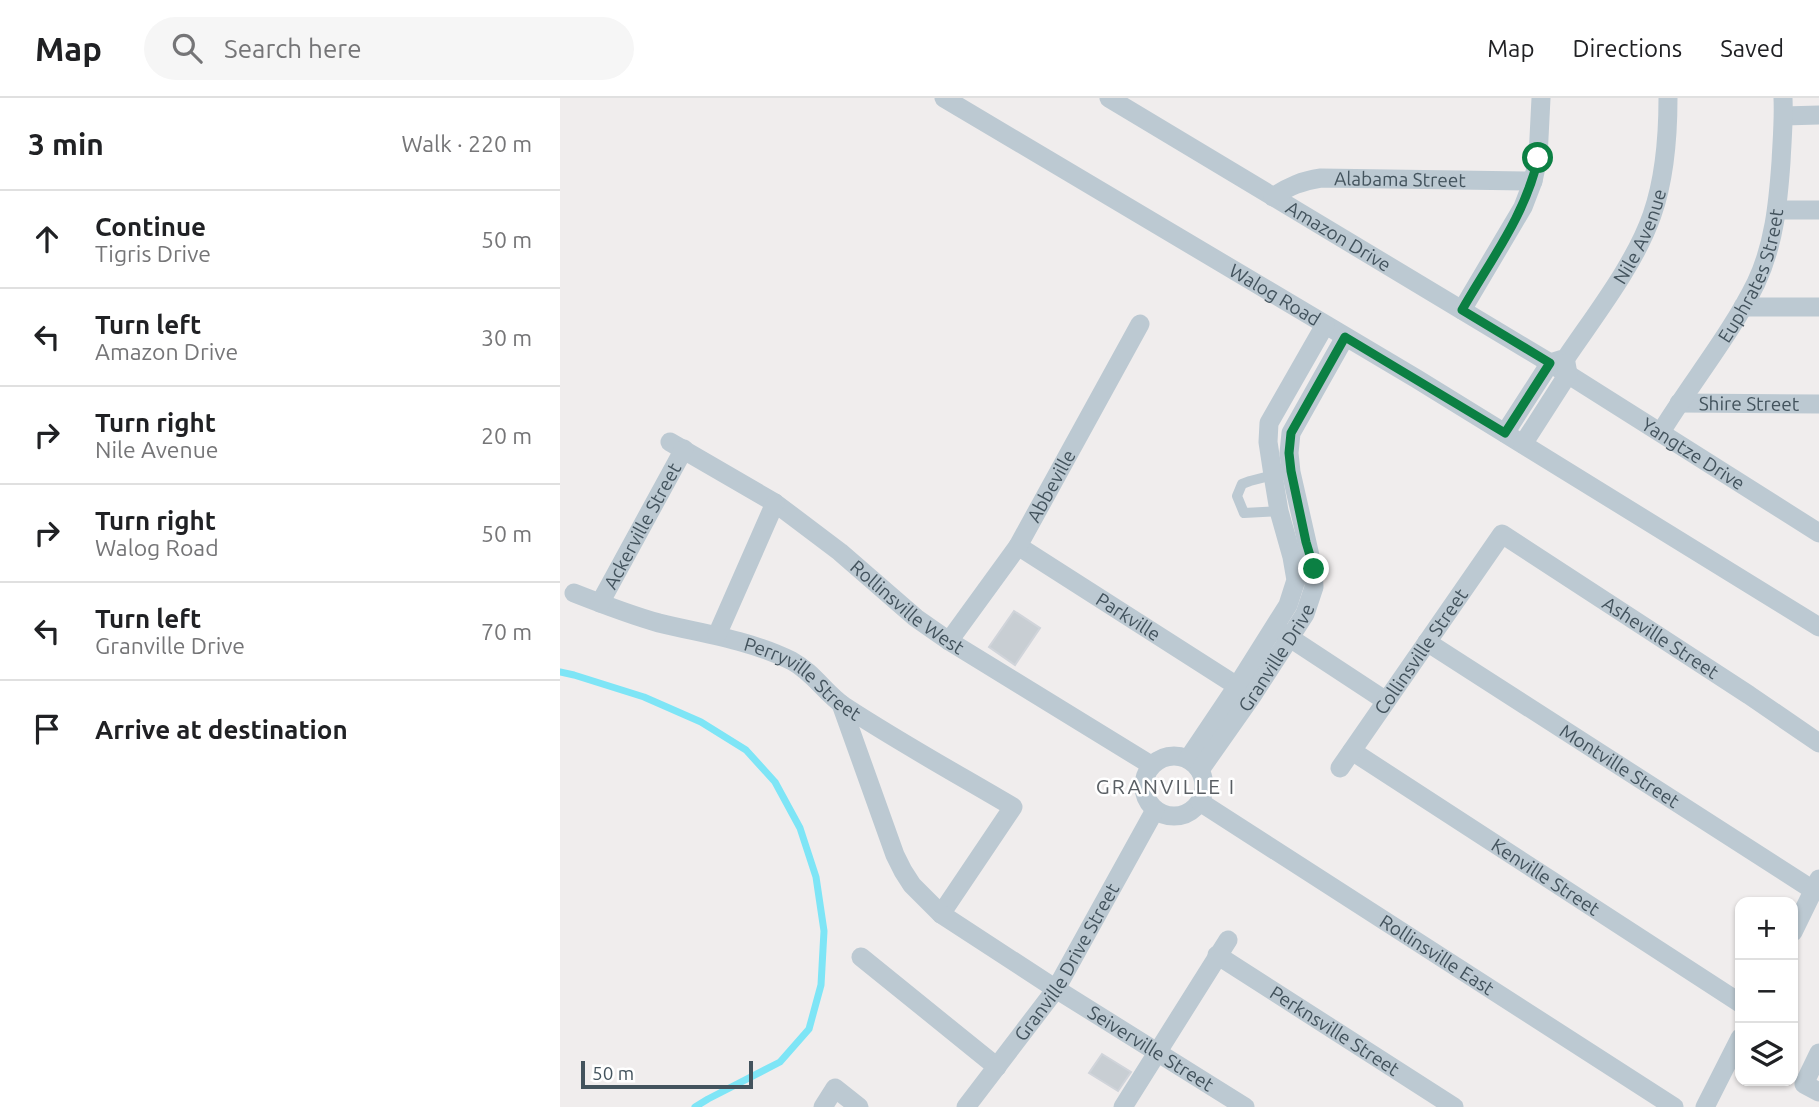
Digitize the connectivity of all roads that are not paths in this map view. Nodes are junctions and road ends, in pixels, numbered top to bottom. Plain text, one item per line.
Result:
1 (944, 98) edge
2 (1541, 98) edge
3 (1668, 98) edge
4 (1124, 101) edge
5 (1784, 107) edge
6 (1819, 116) edge
7 (1533, 181) junction
8 (1273, 197) junction
9 (1777, 210) junction
10 (1819, 210) edge
11 (1743, 307) junction
12 (1819, 307) edge
13 (1462, 310) junction
14 (1140, 324) dead end
15 (1325, 325) junction
16 (1345, 337) junction
17 (1561, 365) junction
18 (1679, 403) junction
19 (1819, 404) edge
20 (1661, 432) junction
21 (1505, 433) junction
22 (1523, 444) junction
23 (677, 445) joint
24 (1282, 473) junction
25 (775, 503) junction
26 (1289, 510) junction
27 (1816, 527) edge
28 (1502, 534) joint
29 (1018, 546) junction
30 (574, 593) dead end
31 (600, 603) junction
32 (1819, 627) edge
33 (1282, 633) junction
34 (717, 635) junction
35 (949, 641) junction
36 (1427, 642) junction
37 (1237, 686) junction
38 (1386, 701) junction
39 (841, 704) junction
40 (1819, 743) edge
41 (1352, 751) junction
42 (1194, 764) junction
43 (1152, 765) junction
44 (1340, 768) dead end
45 (1200, 802) junction
46 (1155, 810) junction
47 (1816, 884) edge
48 (941, 914) junction
49 (1798, 922) edge
50 (861, 957) dead end
51 (1056, 989) junction
52 (1735, 1000) edge
53 (1735, 1048) edge
54 (1157, 1051) junction
55 (1819, 1053) edge
56 (997, 1067) junction
57 (1811, 1088) edge
58 (823, 1107) edge
59 (859, 1107) edge
60 (966, 1107) edge
61 (1123, 1107) edge
62 (1244, 1107) edge
63 (1454, 1107) edge
64 (1674, 1107) edge
65 (1705, 1107) edge

1 - 15 street, Walog Road
2 - 7 street
3 - 17 street, Nile Avenue
4 - 8 street, Amazon Drive
5 - 6 street
5 - 9 street, Euphrates Street
7 - 8 street, Alabama Street
7 - 13 street
8 - 13 street, Amazon Drive
9 - 10 street
9 - 11 street, Euphrates Street
11 - 12 street
11 - 18 street, Euphrates Street
13 - 17 street, Amazon Drive
14 - 29 street, Abbeville
15 - 16 street, Walog Road
15 - 24 street, Granville Drive
16 - 21 street, Walog Road
16 - 24 street, Granville Drive
17 - 20 street, Yangtze Drive
17 - 21 street, Nile Avenue
17 - 22 street, Nile Avenue
18 - 19 street, Shire Street
18 - 20 street, Euphrates Street
20 - 27 street, Yangtze Drive
21 - 22 street, Walog Road
22 - 32 street, Walog Road
23 - 25 street, Rollinsville West
23 - 31 street, Ackerville Street
24 - 26 street, Granville Drive
24 - 26 lane
25 - 34 street
25 - 35 street, Rollinsville West
26 - 33 street, Granville Drive
28 - 36 street, Collinsville Street
28 - 40 street, Asheville Street
29 - 35 street, Abbeville
29 - 37 street, Parkville
30 - 31 street, Perryville Street
31 - 34 street, Perryville Street
33 - 37 street, Granville Drive
33 - 38 street
33 - 42 street, Granville Drive
34 - 39 street, Perryville Street
35 - 43 street, Rollinsville West
36 - 38 street, Collinsville Street
36 - 47 street, Montville Street
37 - 42 street, Granville Drive
38 - 41 street, Collinsville Street
39 - 48 street, Seiverville Street
39 - 48 street, Perryville Street
41 - 44 street, Collinsville Street
41 - 52 street, Kenville Street
42 - 43 street
42 - 45 street
43 - 46 street
45 - 46 street
45 - 64 street, Rollinsville East
46 - 51 street, Granville Drive Street
47 - 49 street
48 - 51 street, Seiverville Street
50 - 56 street
51 - 54 street, Seiverville Street
51 - 56 street, Granville Drive Street
53 - 65 street
54 - 61 street
54 - 62 street, Seiverville Street
54 - 63 street, Perknsville Street
55 - 57 street
56 - 60 street, Granville Drive Street
58 - 59 street

